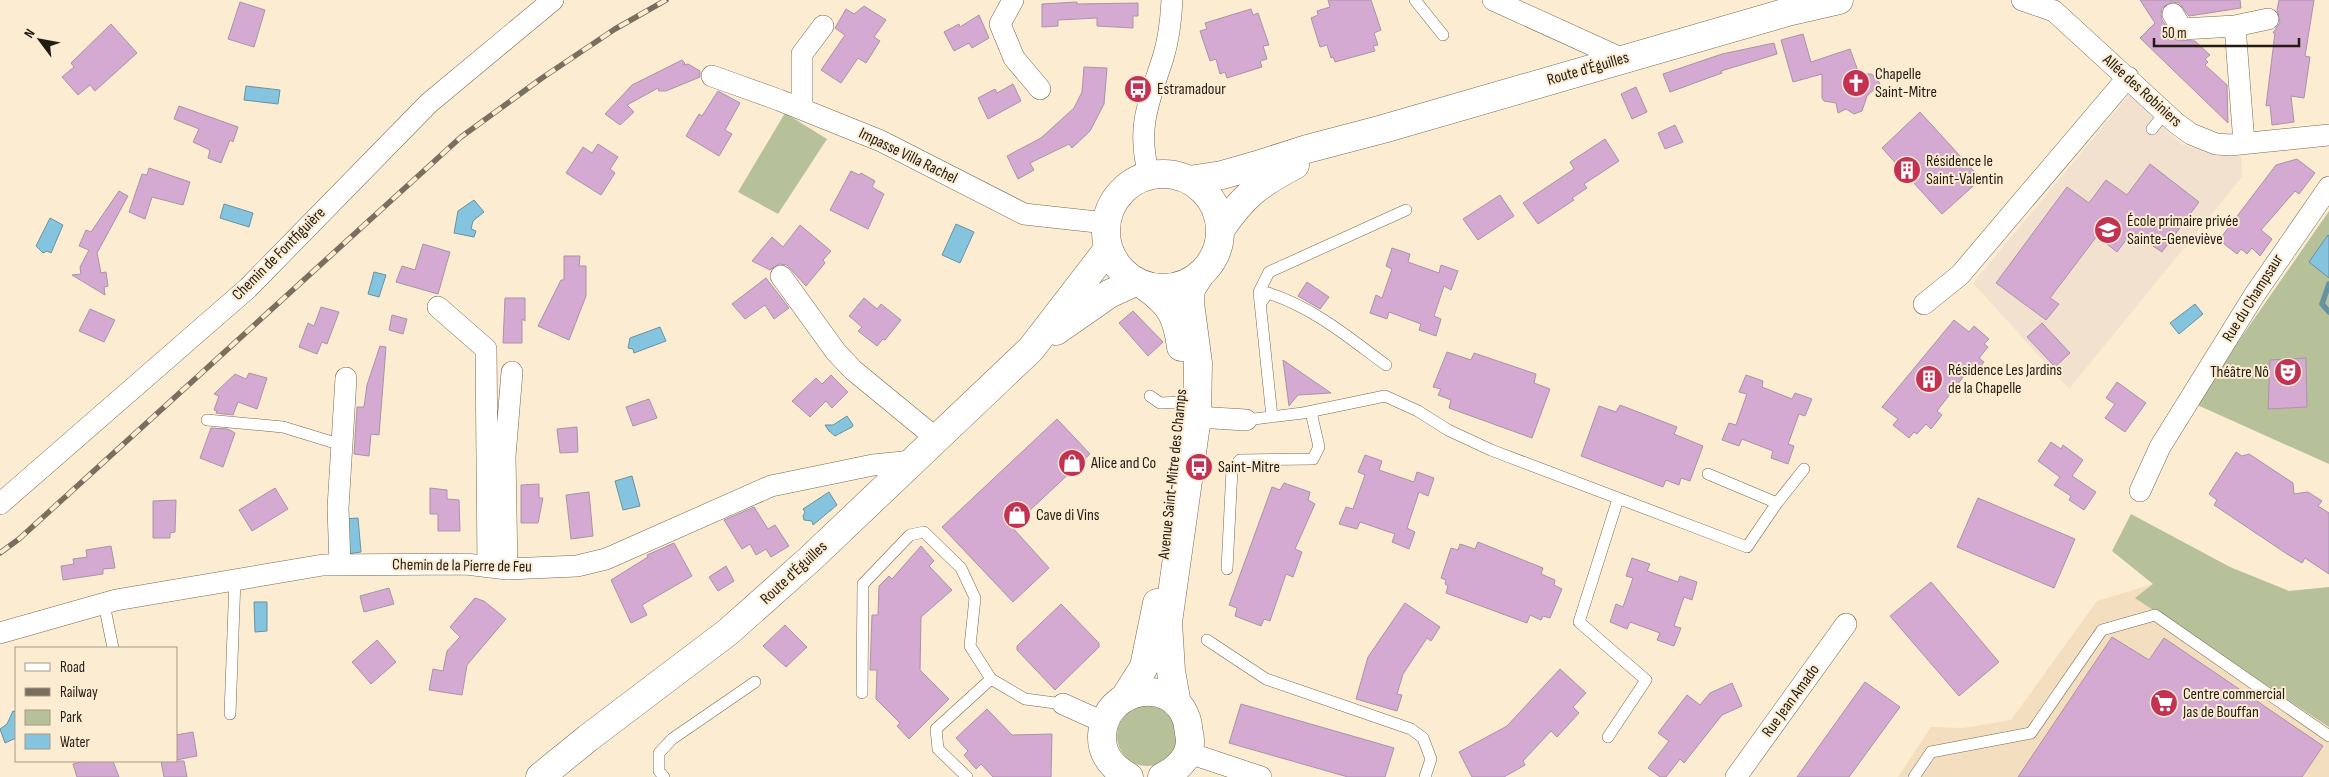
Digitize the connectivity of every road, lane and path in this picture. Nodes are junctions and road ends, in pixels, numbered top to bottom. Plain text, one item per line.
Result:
1 (553, 0) edge
2 (1013, 0) edge
3 (1172, 0) edge
4 (1415, 0) edge
5 (1493, 0) edge
6 (1839, 0) edge
7 (2022, 0) edge
8 (2056, 5) edge
9 (2173, 14) dead end
10 (2268, 19) dead end
11 (823, 26) dead end
12 (2235, 26) junction
13 (1443, 35) dead end
14 (1623, 59) junction
15 (712, 76) dead end
16 (2128, 77) junction
17 (1040, 89) dead end
18 (802, 109) junction
19 (2329, 135) edge
20 (1338, 142) junction
21 (2244, 143) junction
22 (1149, 175) junction
23 (1189, 180) junction
24 (2329, 187) edge
25 (1406, 210) dead end
26 (1221, 229) junction
27 (1107, 236) junction
28 (781, 276) dead end
29 (1200, 276) junction
30 (1140, 284) junction
31 (1260, 304) junction
32 (1924, 304) dead end
33 (438, 307) dead end
34 (1031, 349) junction
35 (1386, 365) dead end
36 (512, 372) dead end
37 (346, 378) dead end
38 (1150, 396) dead end
39 (1190, 410) junction
40 (1311, 412) junction
41 (1272, 417) junction
42 (206, 420) dead end
43 (1246, 420) joint
44 (937, 439) junction
45 (342, 445) junction
46 (914, 461) junction
47 (1804, 469) dead end
48 (1708, 474) dead end
49 (2140, 491) dead end
50 (1618, 499) junction
51 (1777, 503) junction
52 (0, 504) edge
53 (340, 564) junction
54 (498, 568) junction
55 (1227, 570) dead end
56 (235, 579) junction
57 (104, 604) junction
58 (1846, 624) dead end
59 (0, 633) edge
60 (1207, 640) dead end
61 (113, 647) edge
62 (991, 679) junction
63 (755, 682) dead end
64 (862, 693) dead end
65 (1125, 697) junction
66 (1063, 704) joint
67 (1177, 704) junction
68 (230, 714) dead end
69 (1103, 722) junction
70 (2329, 736) edge
71 (1608, 738) dead end
72 (1174, 769) edge
73 (1120, 774) edge
74 (540, 777) edge
75 (664, 777) edge
76 (967, 777) edge
77 (1261, 777) edge
78 (1425, 777) edge
79 (1736, 777) edge
80 (1914, 777) edge

1 - 52 street, Chemin de Fontfiguière
2 - 17 street
3 - 22 street
4 - 13 lane
5 - 14 street
6 - 14 street, Route d'Éguilles
7 - 8 street, Allée des Robiniers
8 - 16 street, Allée des Robiniers
9 - 12 street
10 - 12 street
11 - 18 street
12 - 21 street
14 - 20 street, Route d'Éguilles
15 - 18 street, Impasse Villa Rachel
16 - 21 street, Allée des Robiniers
16 - 32 street
18 - 27 street, Impasse Villa Rachel
19 - 21 street, Allée des Robiniers
20 - 23 street, Route d'Éguilles
20 - 26 street, Route d'Éguilles
22 - 23 street
22 - 27 street
23 - 26 street
24 - 49 street, Rue du Champsaur
25 - 31 lane
26 - 29 street
27 - 30 street
27 - 34 street, Route d'Éguilles
28 - 44 street
29 - 30 street
29 - 39 street, Avenue Saint-Mitre des Champs
30 - 34 street, Route d'Éguilles
30 - 39 street, Avenue Saint-Mitre des Champs
31 - 35 lane
31 - 41 lane
33 - 54 street
34 - 44 street, Route d'Éguilles
36 - 54 street
37 - 45 street
38 - 39 lane
39 - 43 street
39 - 65 street, Avenue Saint-Mitre des Champs
39 - 67 street, Avenue Saint-Mitre des Champs
40 - 41 lane
40 - 50 lane
40 - 55 lane
41 - 43 lane
42 - 45 lane
44 - 46 street, Route d'Éguilles
45 - 53 street
46 - 54 street, Chemin de la Pierre de Feu
46 - 74 street, Route d'Éguilles
47 - 51 lane
48 - 51 lane
50 - 51 lane
50 - 71 lane
53 - 54 street, Chemin de la Pierre de Feu
53 - 56 street, Chemin de la Pierre de Feu
56 - 57 street, Chemin de la Pierre de Feu
56 - 68 lane
57 - 59 street, Chemin de la Pierre de Feu
57 - 61 lane
58 - 79 street, Rue Jean Amado
60 - 78 lane
62 - 64 lane
62 - 66 lane
62 - 76 lane
63 - 75 lane
65 - 67 street
65 - 69 street, Avenue Saint-Mitre des Champs
66 - 69 street
67 - 72 street, Avenue Saint-Mitre des Champs
69 - 73 street
70 - 80 lane
72 - 77 street

